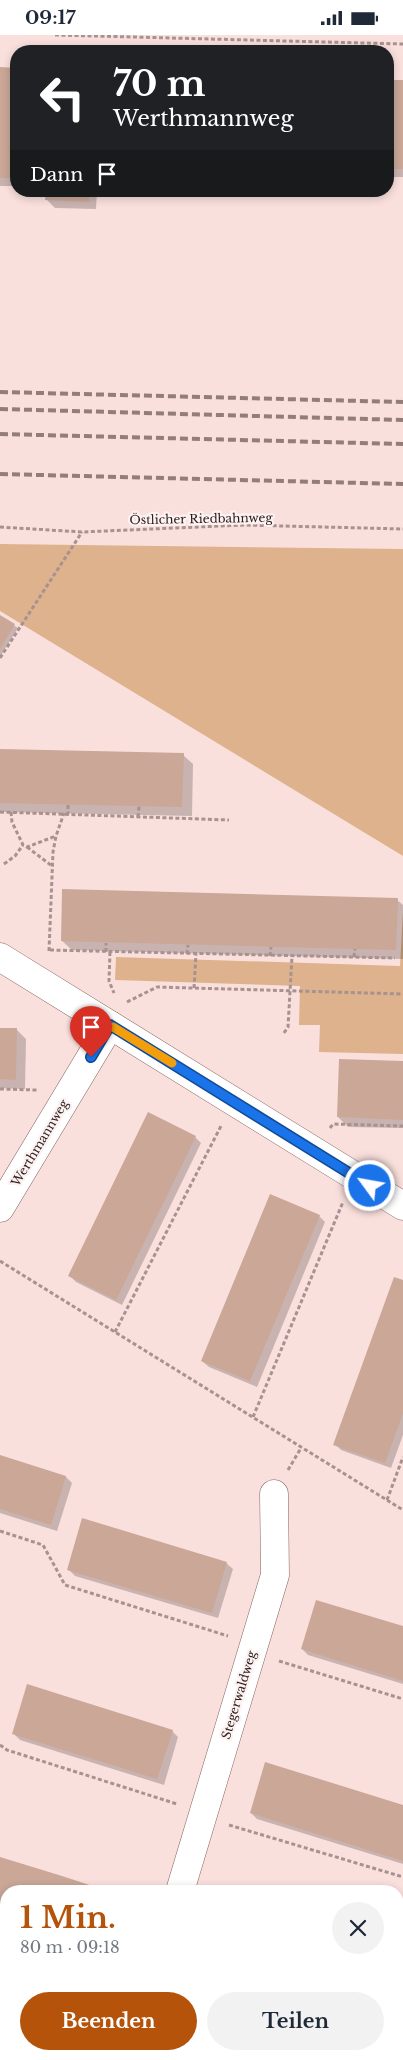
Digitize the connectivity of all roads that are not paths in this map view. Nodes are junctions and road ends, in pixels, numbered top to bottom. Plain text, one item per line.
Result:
1 (0, 957) edge
2 (115, 1015) junction
3 (403, 1206) edge
4 (0, 1208) edge
5 (274, 1494) dead end
6 (182, 1885) edge

1 - 2 street
2 - 3 street
2 - 4 street, Werthmannweg
5 - 6 street, Stegerwaldweg

